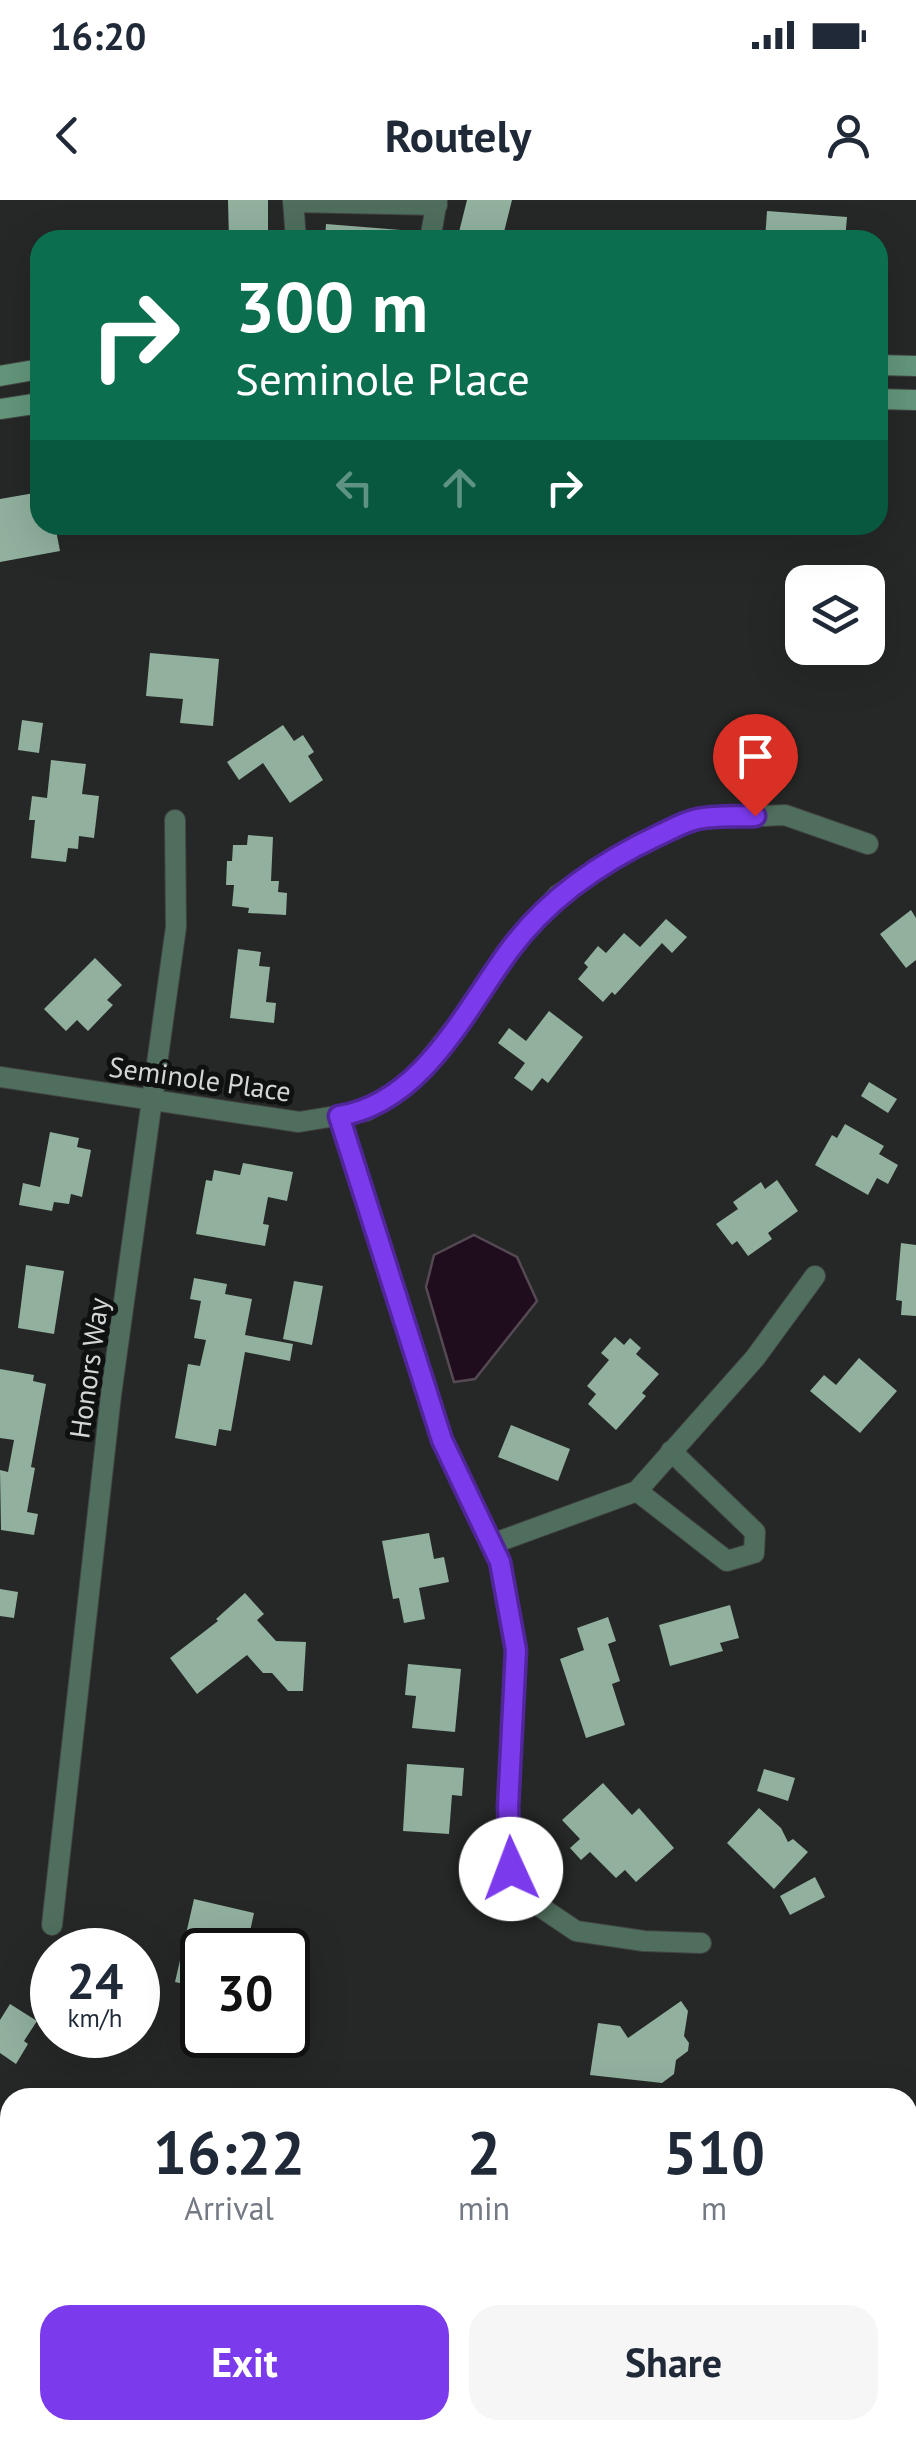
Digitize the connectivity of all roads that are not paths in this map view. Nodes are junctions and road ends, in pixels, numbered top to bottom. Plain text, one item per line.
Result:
1 (293, 201) edge
2 (437, 202) edge
3 (295, 230) edge
4 (432, 230) edge
5 (888, 365) edge
6 (916, 366) edge
7 (30, 371) edge
8 (0, 376) edge
9 (888, 399) edge
10 (916, 400) edge
11 (30, 404) edge
12 (0, 409) edge
13 (175, 820) dead end
14 (868, 844) dead end
15 (0, 1077) edge
16 (154, 1101) junction
17 (339, 1116) junction
18 (815, 1276) dead end
19 (671, 1451) junction
20 (637, 1491) junction
21 (492, 1544) junction
22 (52, 1925) dead end
23 (700, 1942) dead end

1 - 2 street
1 - 3 street
2 - 4 street
5 - 6 main road
7 - 8 main road
9 - 10 main road
11 - 12 main road
13 - 16 street, Honors Way
14 - 17 street, Seminole Place
15 - 16 street, Seminole Place
16 - 17 street, Seminole Place
16 - 22 street, Honors Way
17 - 21 street
18 - 19 street
19 - 20 street
19 - 20 street
20 - 21 street
21 - 23 street

